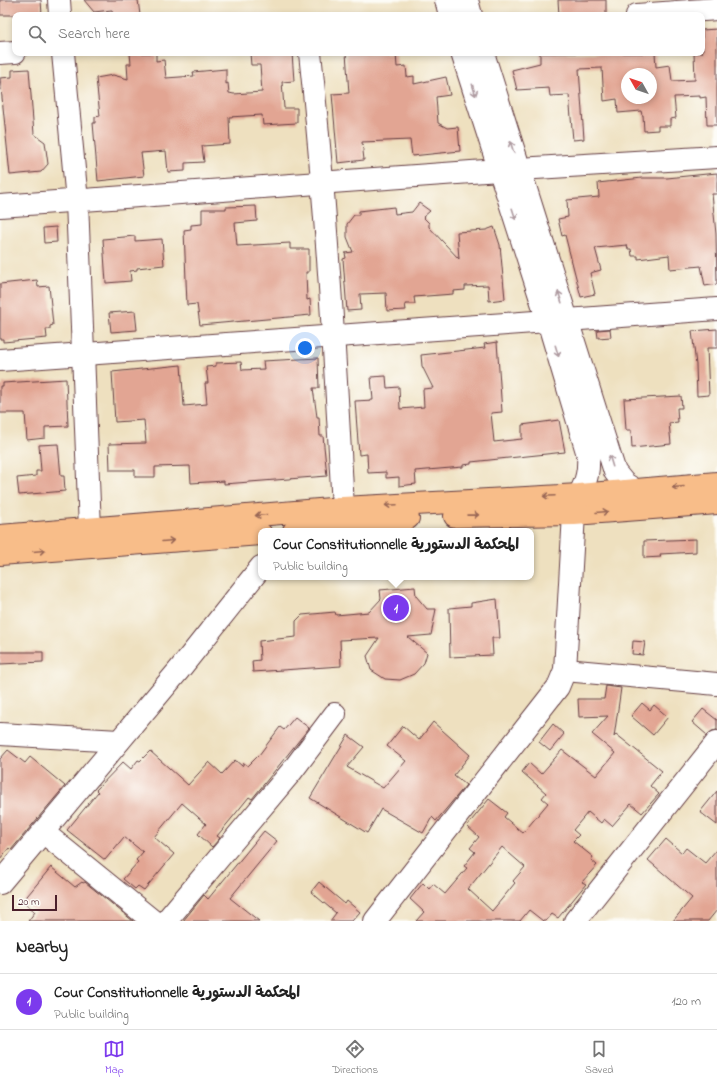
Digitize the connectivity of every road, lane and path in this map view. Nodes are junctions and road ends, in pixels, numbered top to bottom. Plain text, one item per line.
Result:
1 (59, 0) edge
2 (446, 0) edge
3 (467, 0) edge
4 (717, 9) edge
5 (60, 12) edge
6 (449, 12) edge
7 (470, 12) edge
8 (677, 12) edge
9 (12, 52) edge
10 (0, 53) edge
11 (63, 56) edge
12 (310, 56) edge
13 (463, 56) edge
14 (484, 56) edge
15 (717, 157) edge
16 (509, 169) junction
17 (324, 183) junction
18 (76, 201) junction
19 (0, 206) edge
20 (717, 309) edge
21 (558, 320) junction
22 (334, 337) junction
23 (84, 354) junction
24 (0, 360) edge
25 (717, 483) edge
26 (635, 490) junction
27 (717, 503) edge
28 (576, 504) junction
29 (343, 508) junction
30 (321, 528) edge
31 (90, 529) junction
32 (258, 534) edge
33 (0, 536) edge
34 (0, 554) edge
35 (258, 571) edge
36 (565, 670) junction
37 (717, 684) edge
38 (335, 714) dead end
39 (0, 734) edge
40 (119, 741) junction
41 (717, 742) edge
42 (43, 832) junction
43 (0, 883) edge
44 (153, 921) edge
45 (166, 921) edge
46 (375, 921) edge
47 (575, 921) edge

1 - 5 street
2 - 6 street
3 - 7 street
4 - 8 street
9 - 10 street
11 - 18 street
12 - 17 street
13 -> 16 street
16 -> 14 street
15 - 16 street
16 - 17 street
16 - 21 street
17 - 18 street
17 - 22 street
18 - 19 street
18 - 23 street
20 - 21 street
21 - 22 street
26 -> 21 street
21 -> 28 street
22 - 23 street
22 - 29 street
23 - 24 street
23 - 31 street
25 -> 26 highway
26 - 28 highway
28 -> 27 highway
28 -> 29 highway
30 -> 28 highway
28 - 36 street
29 -> 31 highway
31 - 33 highway
34 -> 32 highway
35 - 40 street
36 - 37 street
36 - 46 street
38 - 45 street
39 - 40 street
40 - 42 street
41 - 47 street
42 - 43 street
42 - 44 street

